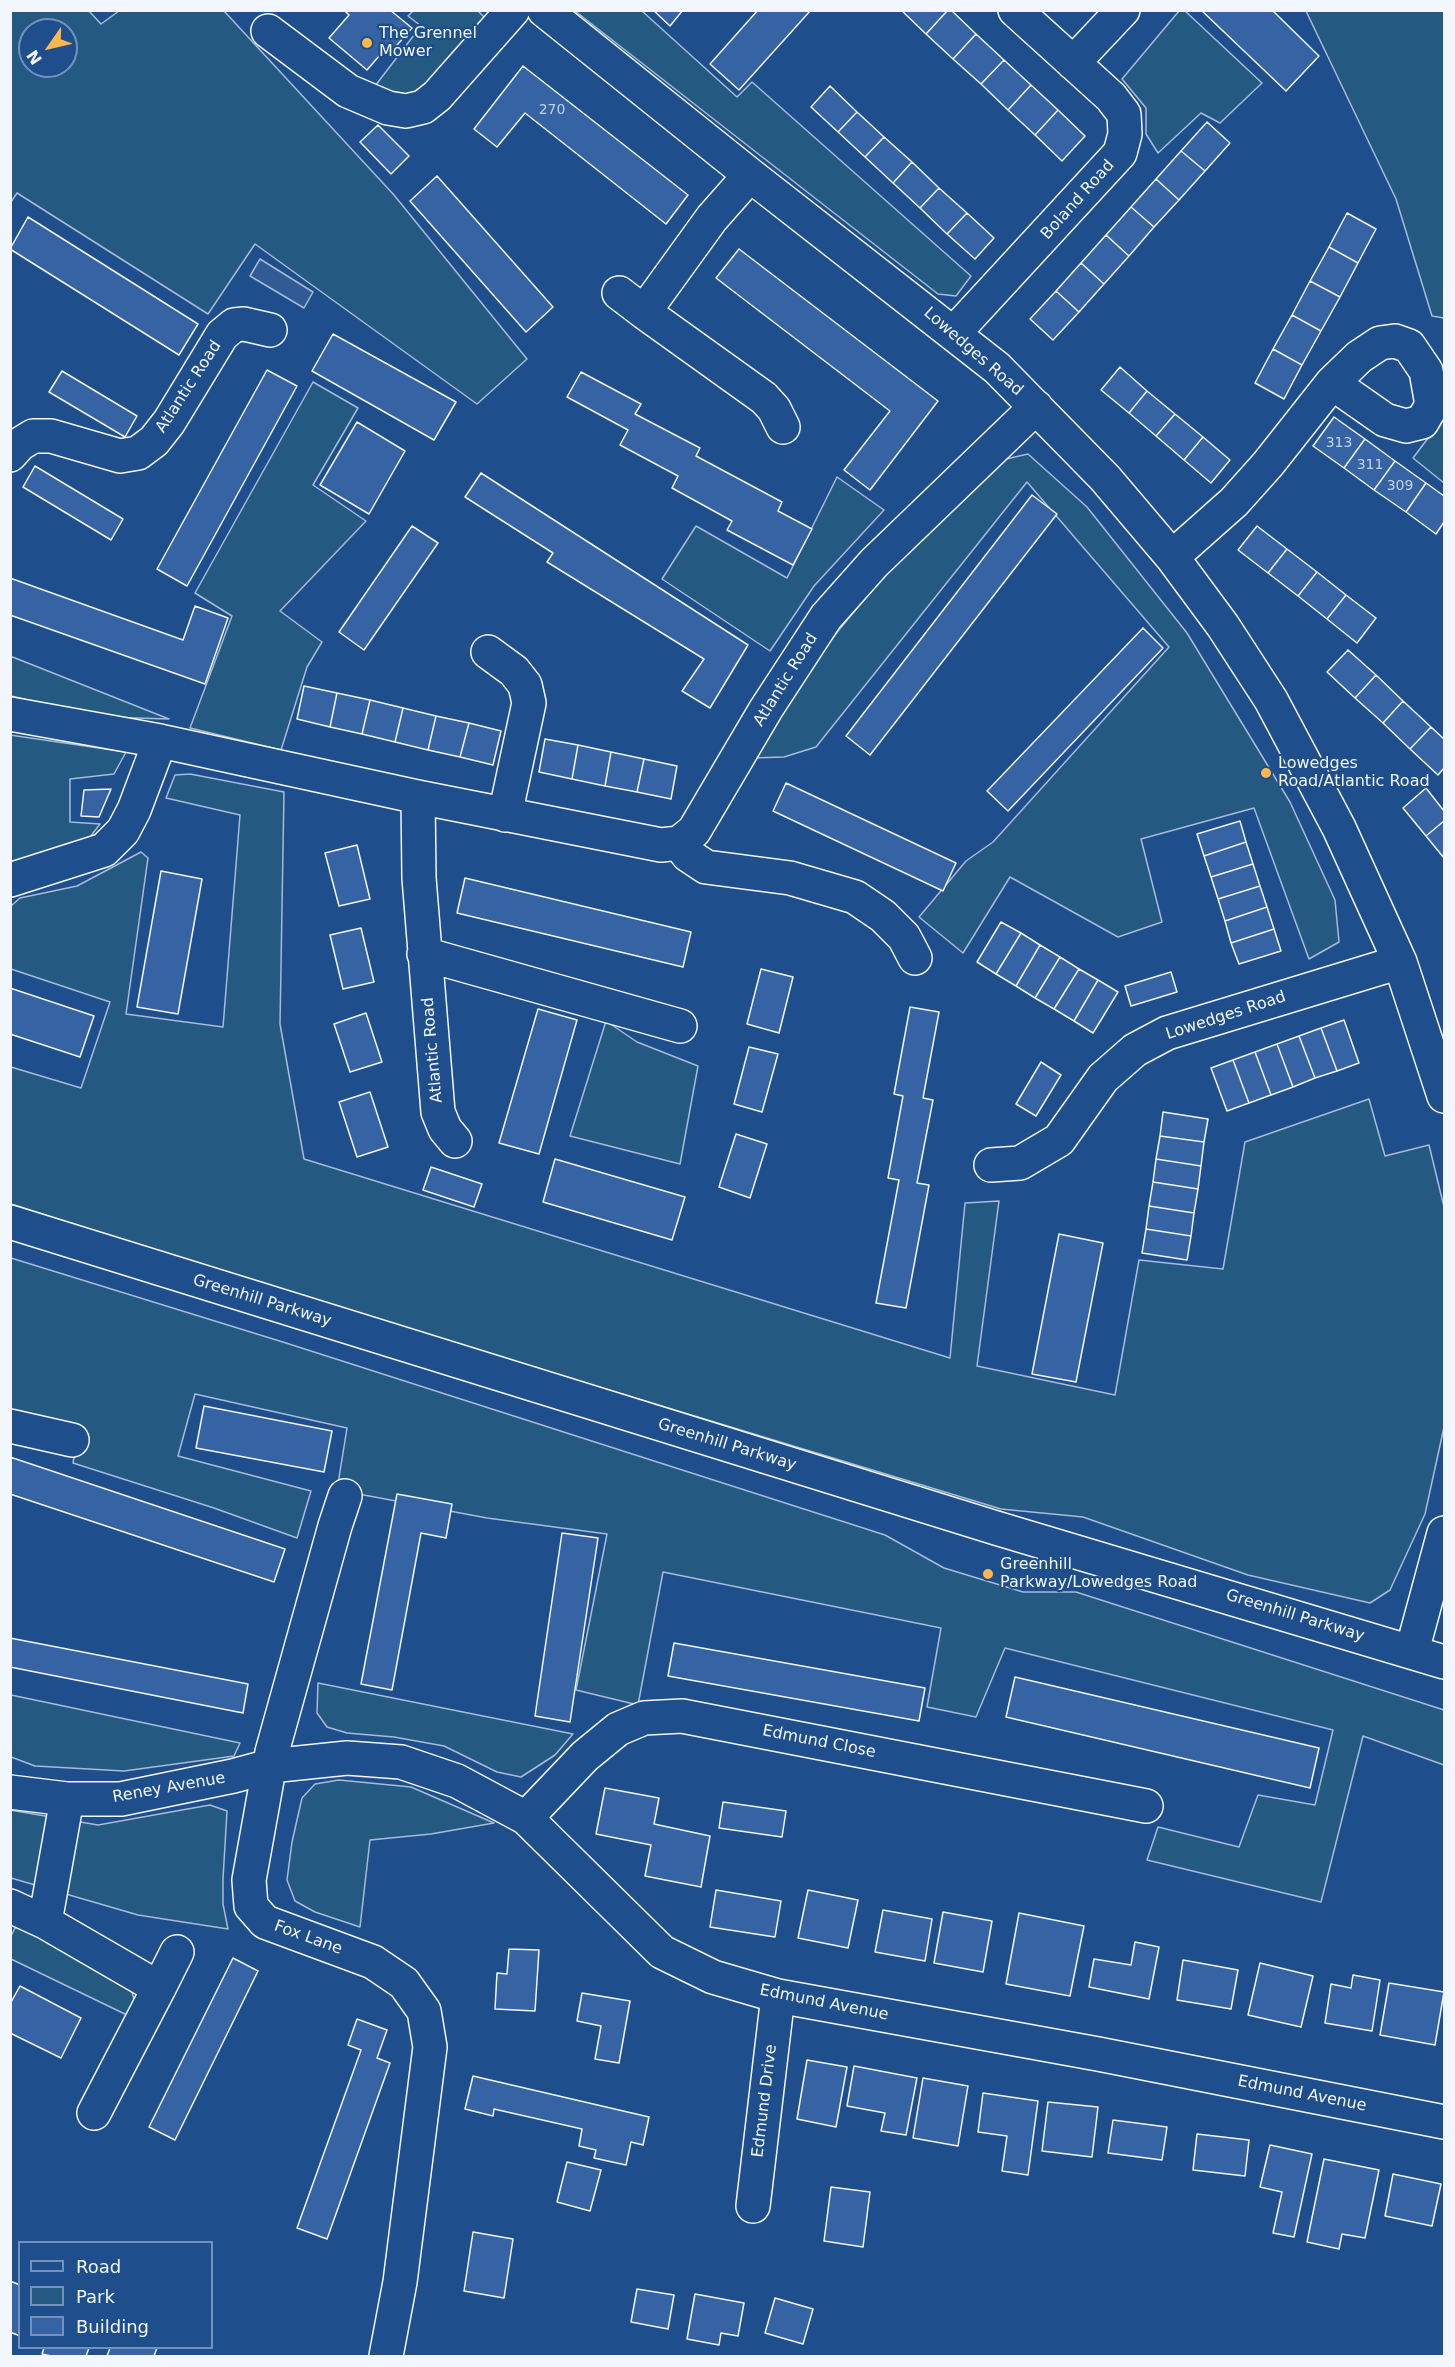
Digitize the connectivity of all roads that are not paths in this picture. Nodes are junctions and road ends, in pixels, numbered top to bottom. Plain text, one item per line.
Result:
1 (513, 10) edge
2 (544, 10) edge
3 (1015, 10) edge
4 (1123, 10) edge
5 (268, 32) dead end
6 (1073, 63) junction
7 (750, 175) junction
8 (270, 330) dead end
9 (954, 333) junction
10 (1332, 383) dead end
11 (1036, 407) junction
12 (783, 427) dead end
13 (10, 455) edge
14 (1172, 557) junction
15 (488, 652) dead end
16 (10, 714) edge
17 (160, 741) junction
18 (418, 797) junction
19 (505, 815) junction
20 (679, 843) junction
21 (10, 880) edge
22 (424, 954) junction
23 (915, 958) dead end
24 (1400, 962) junction
25 (681, 1026) dead end
26 (1444, 1096) edge
27 (454, 1141) dead end
28 (991, 1165) dead end
29 (10, 1222) edge
30 (10, 1426) edge
31 (72, 1440) dead end
32 (345, 1496) dead end
33 (1444, 1533) edge
34 (1412, 1651) junction
35 (1444, 1662) edge
36 (270, 1766) junction
37 (10, 1792) edge
38 (67, 1799) junction
39 (1146, 1806) dead end
40 (526, 1818) junction
41 (10, 1906) edge
42 (45, 1922) junction
43 (177, 1952) dead end
44 (159, 1988) junction
45 (778, 1996) junction
46 (94, 2113) dead end
47 (1444, 2122) edge
48 (753, 2206) dead end
49 (386, 2356) edge

1 - 5 street
2 - 7 street, Lowedges Road
3 - 6 street, Boland Road
4 - 6 street
6 - 9 street, Boland Road
7 - 9 street, Lowedges Road
7 - 12 street
8 - 13 street, Atlantic Road
9 - 11 street, Lowedges Road
10 - 14 street
11 - 14 street, Lowedges Road
11 - 20 street, Atlantic Road
14 - 24 street, Lowedges Road
15 - 19 street
16 - 17 street
17 - 18 street
17 - 21 street
18 - 19 street
18 - 22 street, Atlantic Road
19 - 20 street
20 - 23 street
22 - 25 street
22 - 27 street, Atlantic Road
24 - 26 street, Lowedges Road
24 - 28 street, Lowedges Road
29 - 34 street, Greenhill Parkway
30 - 31 street
32 - 36 street, Fox Lane
33 - 34 street
34 - 35 street, Greenhill Parkway
36 - 38 street, Reney Avenue
36 - 40 street, Edmund Avenue
36 - 49 street, Fox Lane
37 - 38 street, Reney Avenue
38 - 42 street
39 - 40 street, Edmund Close
40 - 45 street, Edmund Avenue
41 - 42 street
42 - 44 street
43 - 44 street
44 - 46 street
45 - 47 street, Edmund Avenue
45 - 48 street, Edmund Drive

